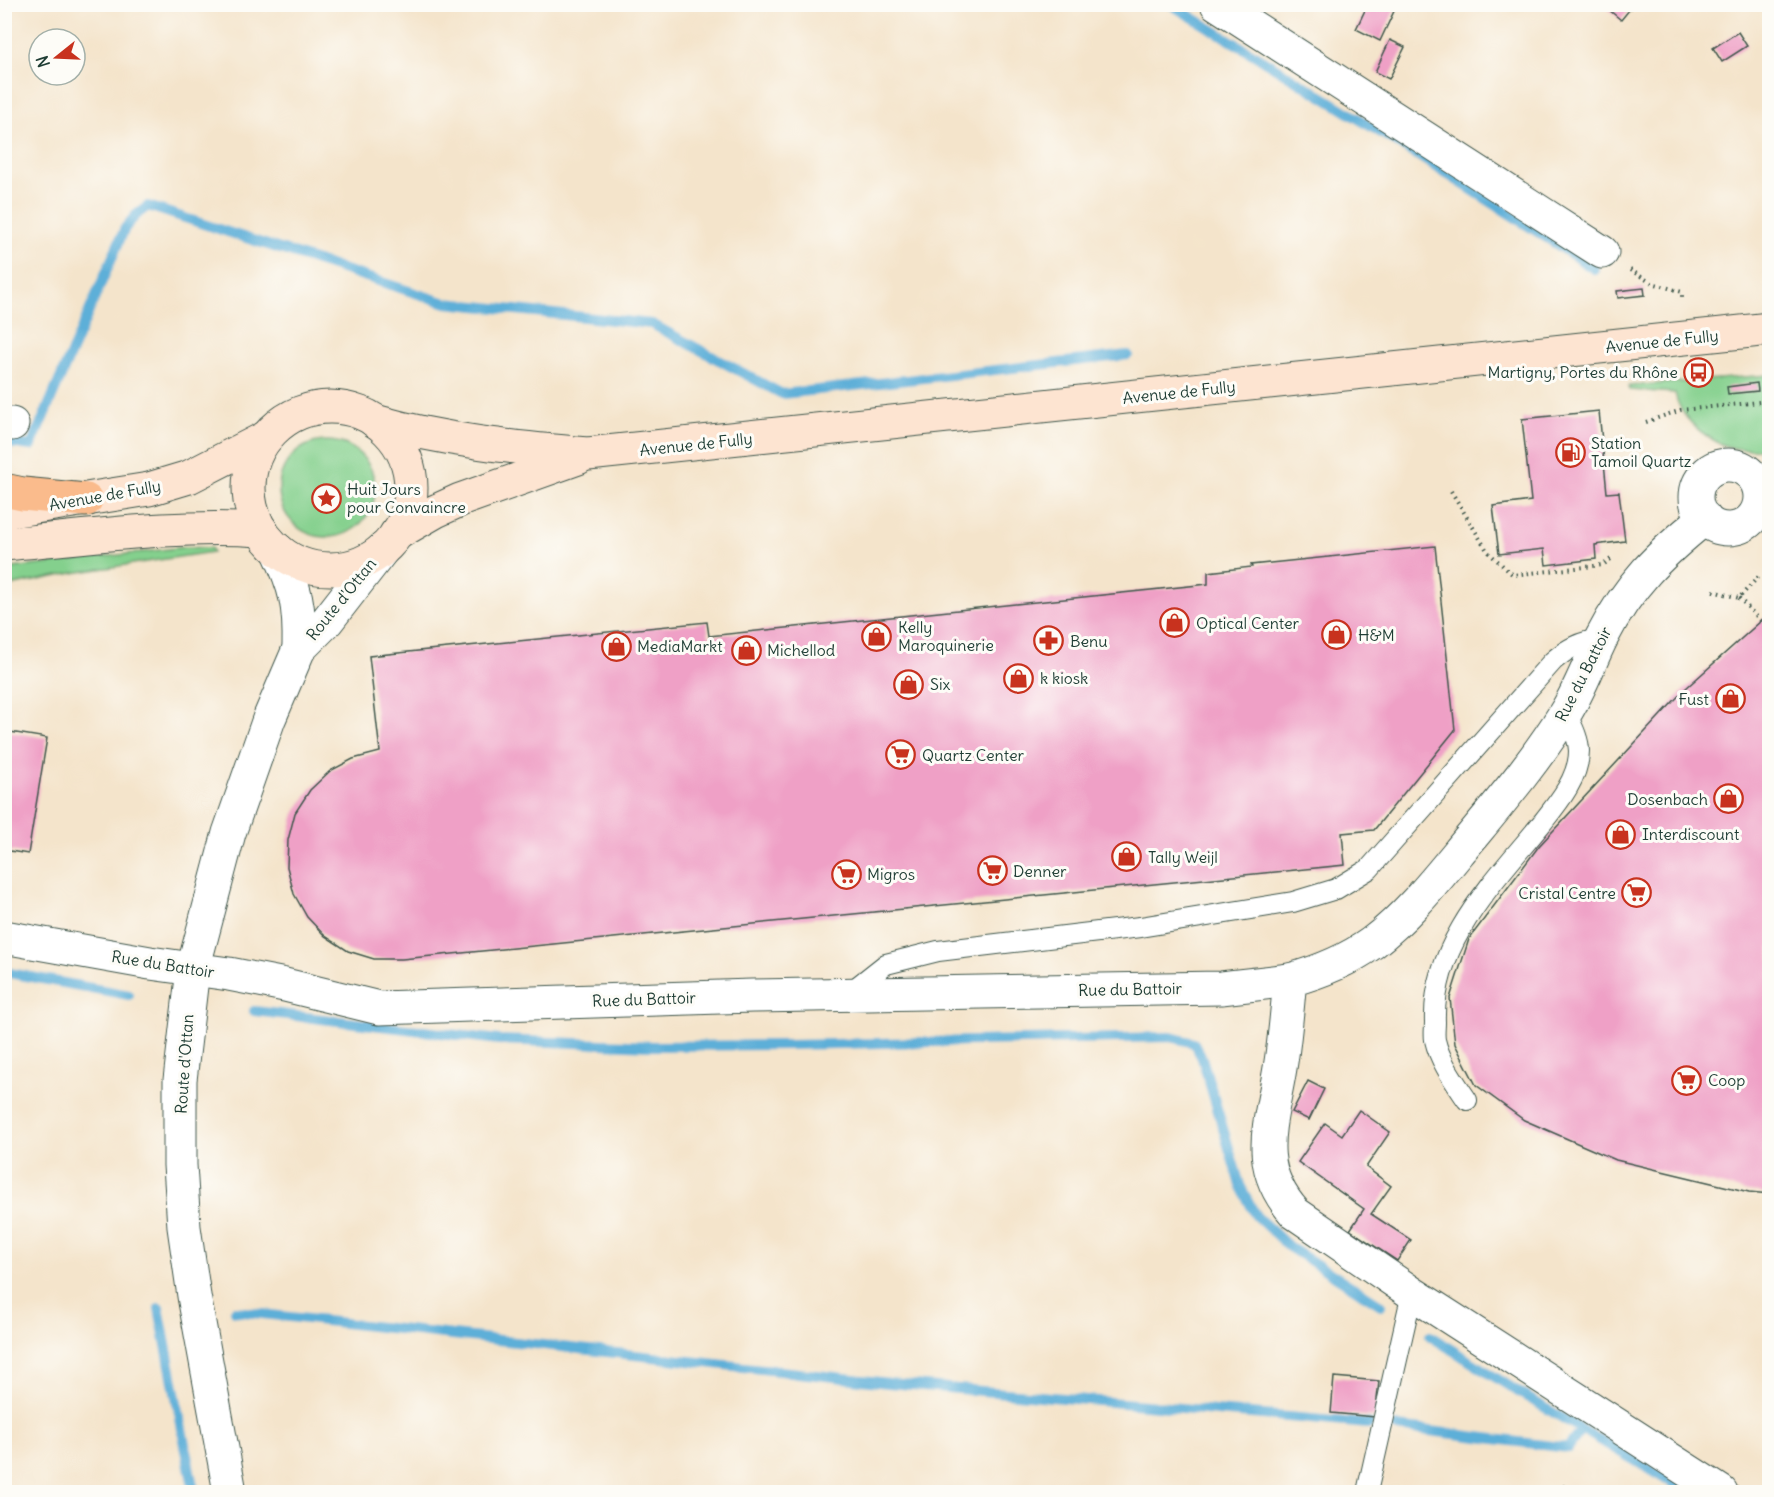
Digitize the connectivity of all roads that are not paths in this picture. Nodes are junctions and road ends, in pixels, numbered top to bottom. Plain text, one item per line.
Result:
1 (1217, 4) edge
2 (1602, 252) road end
3 (1770, 329) edge
4 (375, 421) junction
5 (267, 437) junction
6 (588, 454) junction
7 (1763, 482) edge
8 (4, 490) edge
9 (86, 500) junction
10 (4, 512) edge
11 (1705, 518) junction
12 (269, 540) junction
13 (389, 541) junction
14 (4, 544) edge
15 (1601, 639) junction
16 (299, 649) junction
17 (1566, 713) junction
18 (4, 937) edge
19 (193, 969) junction
20 (1290, 980) junction
21 (848, 994) junction
22 (1467, 1100) dead end
23 (1412, 1293) junction
24 (230, 1492) edge
25 (1367, 1492) edge
26 (1721, 1492) edge

1 - 2 street
3 - 6 main road, Avenue de Fully
4 - 5 main road
4 - 6 main road, Avenue de Fully
4 - 13 main road
5 - 9 main road, Avenue de Fully
5 - 12 main road
6 - 13 main road, Avenue de Fully
7 - 11 street
7 - 11 street
8 - 9 highway
9 - 10 main road, Avenue de Fully
11 - 15 street, Rue du Battoir
12 - 13 main road
12 - 14 main road
12 - 16 street, Route d'Ottan
13 - 16 street, Route d'Ottan
15 - 17 street, Rue du Battoir
15 - 21 lane
16 - 19 street, Route d'Ottan
17 - 20 street, Rue du Battoir
17 - 22 lane
18 - 19 street, Rue du Battoir
19 - 21 street, Rue du Battoir
19 - 24 street, Route d'Ottan
20 - 21 street, Rue du Battoir
20 - 23 street
23 - 25 lane
23 - 26 street

